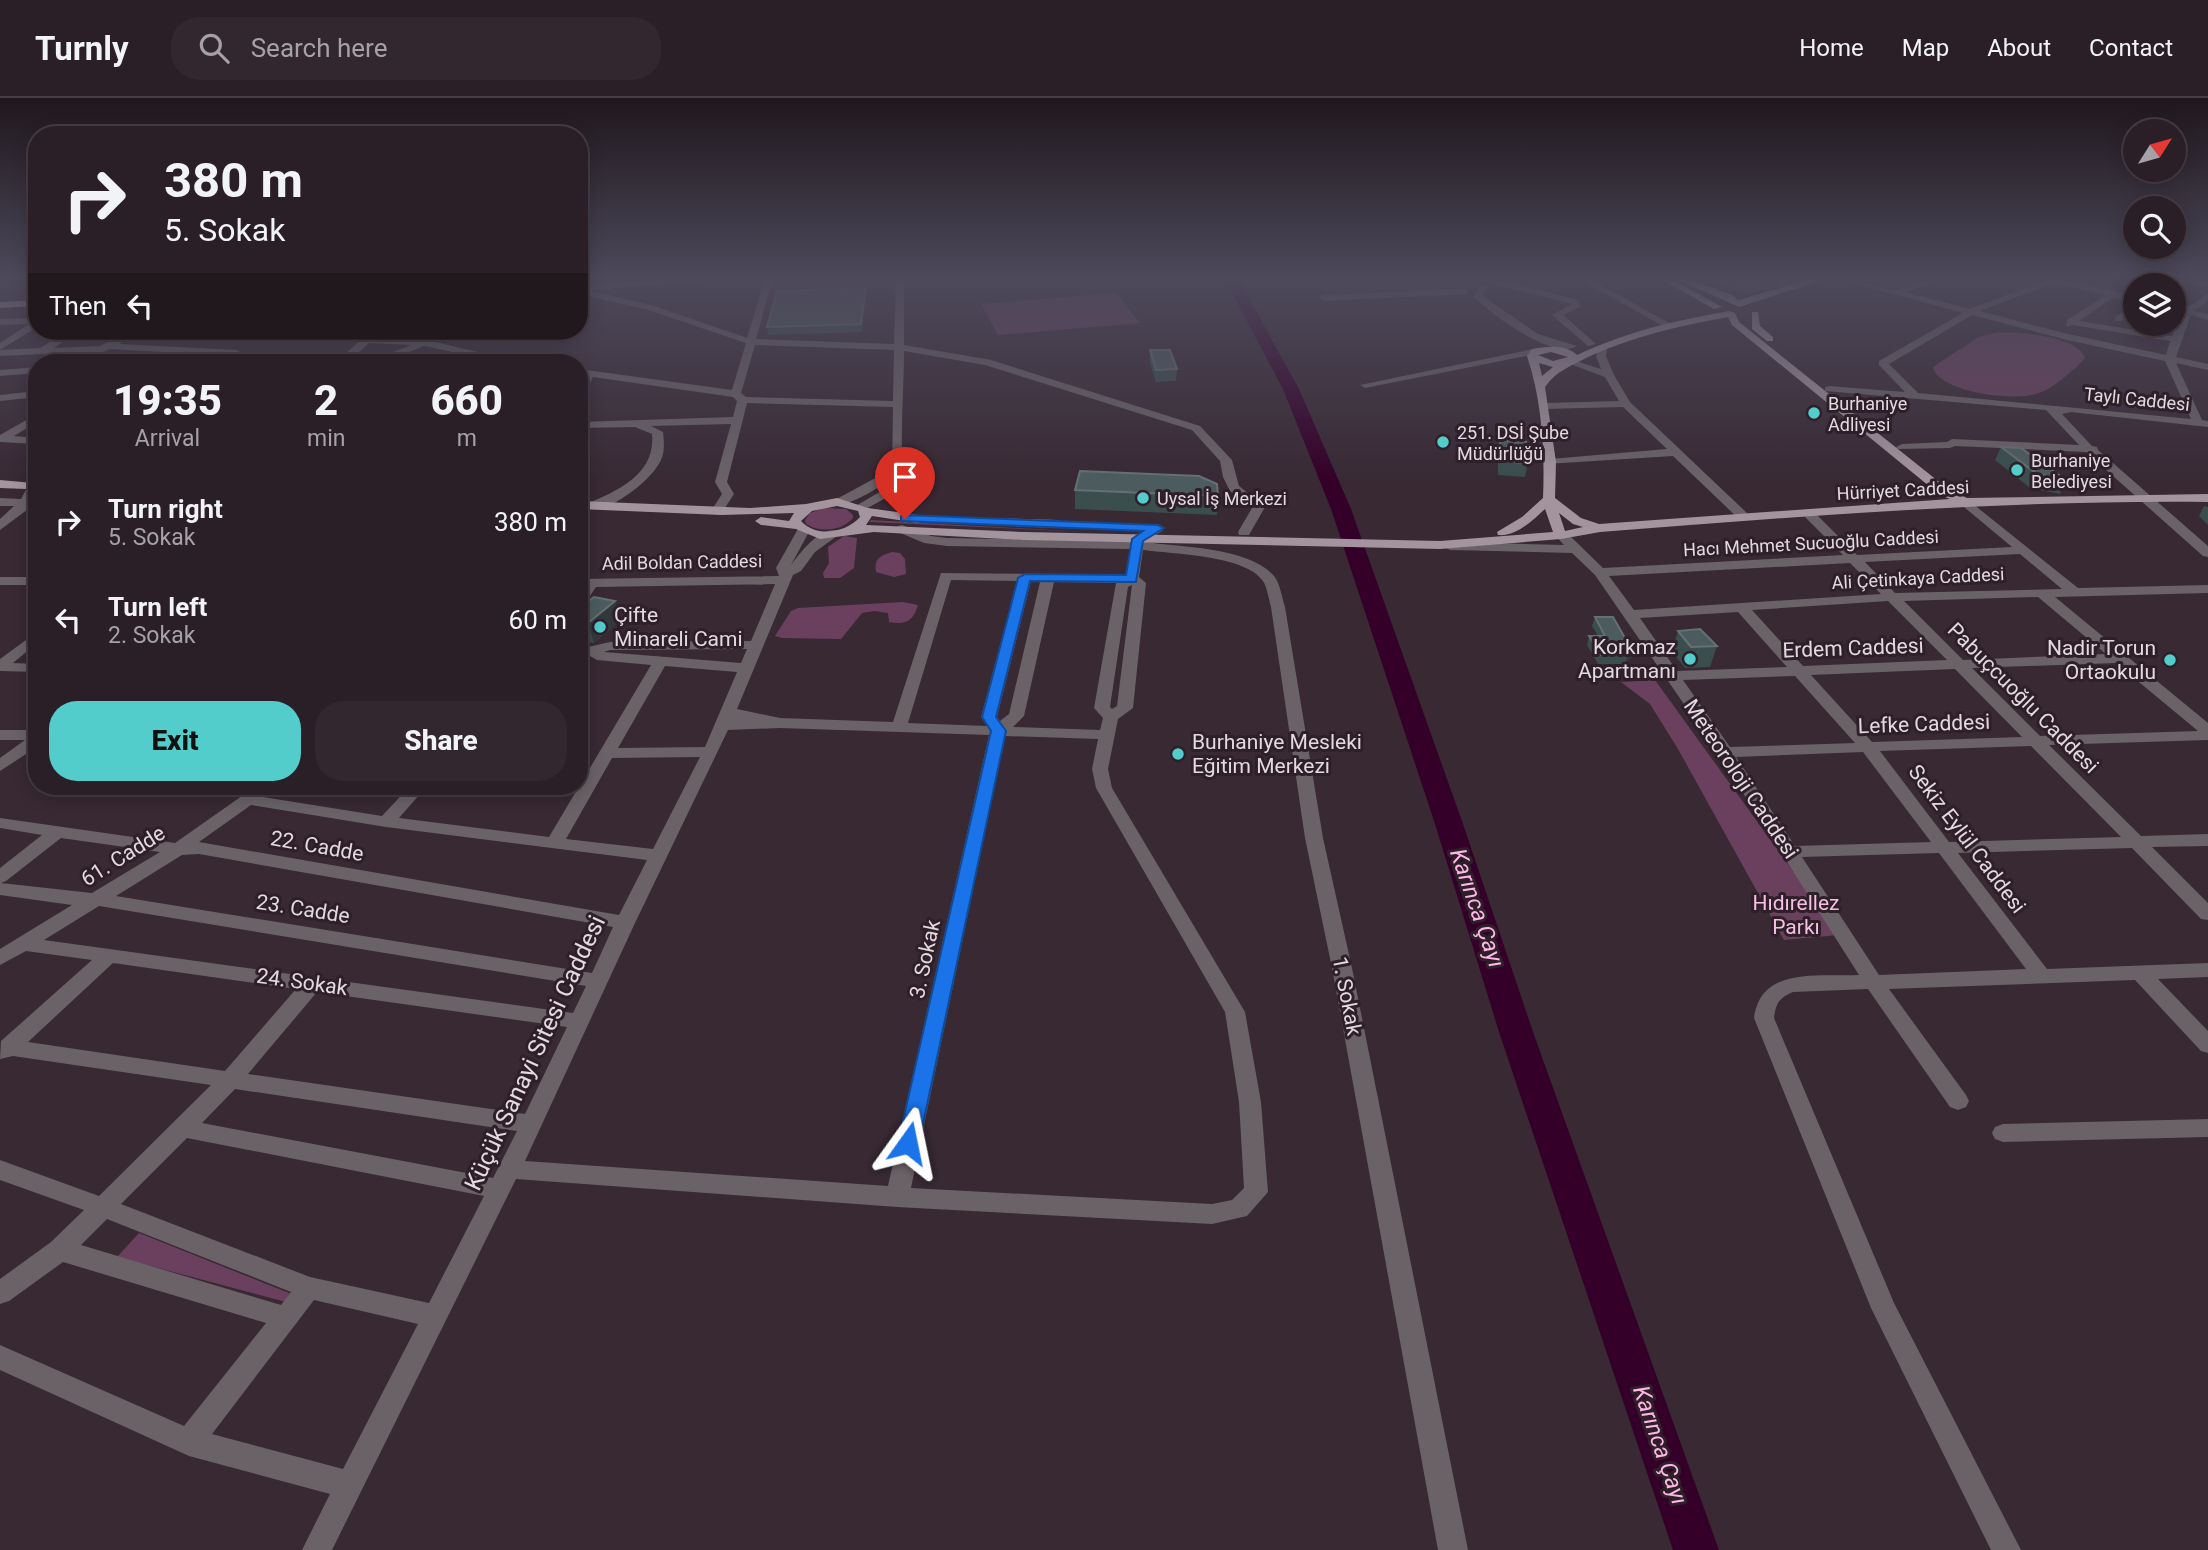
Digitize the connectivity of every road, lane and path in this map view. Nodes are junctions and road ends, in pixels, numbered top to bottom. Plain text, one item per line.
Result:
1 (51, 346) edge
2 (247, 346) edge
3 (419, 346) edge
4 (440, 346) edge
5 (750, 346) edge
6 (862, 346) edge
7 (1531, 346) edge
8 (1569, 346) edge
9 (1572, 346) junction
10 (1596, 346) junction
11 (1763, 346) edge
12 (1777, 346) edge
13 (1912, 346) edge
14 (2106, 346) edge
15 (2174, 346) edge
16 (103, 347) junction
17 (899, 347) junction
18 (43, 351) junction
19 (1536, 352) junction
20 (0, 353) edge
21 (237, 353) joint
22 (90, 354) edge
23 (396, 354) edge
24 (477, 354) edge
25 (2170, 360) junction
26 (1570, 362) junction
27 (2208, 367) edge
28 (28, 371) edge
29 (588, 372) edge
30 (0, 373) edge
31 (1609, 375) junction
32 (1541, 384) junction
33 (1365, 385) dead end
34 (28, 388) edge
35 (1829, 390) junction
36 (28, 395) edge
37 (13, 396) junction
38 (1915, 396) junction
39 (739, 397) junction
40 (0, 398) edge
41 (897, 404) junction
42 (1626, 404) junction
43 (1544, 406) junction
44 (2059, 410) junction
45 (738, 420) junction
46 (28, 422) edge
47 (2203, 423) edge
48 (633, 424) junction
49 (588, 425) edge
50 (1, 439) edge
51 (28, 440) edge
52 (1902, 447) junction
53 (2094, 449) junction
54 (1674, 452) junction
55 (1550, 462) junction
56 (898, 470) junction
57 (0, 474) edge
58 (0, 484) edge
59 (899, 486) junction
60 (28, 487) edge
61 (28, 488) edge
62 (28, 491) edge
63 (28, 495) edge
64 (2148, 497) junction
65 (2208, 498) edge
66 (1549, 499) junction
67 (1965, 501) junction
68 (0, 502) edge
69 (837, 502) junction
70 (588, 504) edge
71 (588, 505) edge
72 (807, 508) junction
73 (862, 509) junction
74 (717, 511) junction
75 (588, 513) edge
76 (1808, 513) junction
77 (1744, 517) junction
78 (904, 524) junction
79 (0, 526) edge
80 (801, 528) junction
81 (1158, 528) junction
82 (1600, 528) junction
83 (851, 529) junction
84 (1558, 531) junction
85 (1244, 532) junction
86 (1503, 532) junction
87 (832, 533) junction
88 (1268, 537) junction
89 (1437, 541) junction
90 (2208, 541) edge
91 (1137, 542) junction
92 (1576, 549) junction
93 (2023, 550) junction
94 (2208, 553) edge
95 (1853, 559) junction
96 (1600, 572) junction
97 (786, 576) junction
98 (1025, 578) junction
99 (1048, 578) junction
100 (1132, 579) junction
101 (0, 581) edge
102 (28, 581) edge
103 (588, 583) edge
104 (2208, 589) edge
105 (2073, 591) junction
106 (2040, 592) junction
107 (1892, 597) junction
108 (1743, 609) junction
109 (1630, 614) junction
110 (28, 644) edge
111 (755, 645) junction
112 (588, 652) edge
113 (588, 655) edge
114 (2119, 658) junction
115 (660, 662) junction
116 (1959, 664) junction
117 (0, 667) edge
118 (28, 668) edge
119 (745, 668) junction
120 (1801, 671) junction
121 (1671, 676) junction
122 (724, 719) junction
123 (1109, 726) junction
124 (899, 727) junction
125 (998, 731) junction
126 (2208, 733) edge
127 (0, 735) edge
128 (28, 737) edge
129 (2036, 741) junction
130 (28, 744) edge
131 (1868, 747) junction
132 (711, 752) junction
133 (1725, 752) junction
134 (606, 753) junction
135 (0, 766) edge
136 (588, 784) edge
137 (256, 795) edge
138 (411, 795) edge
139 (582, 795) edge
140 (250, 800) junction
141 (386, 822) junction
142 (0, 823) edge
143 (57, 832) junction
144 (2208, 840) edge
145 (555, 842) junction
146 (2138, 844) junction
147 (178, 849) junction
148 (1947, 849) junction
149 (1791, 852) junction
150 (659, 856) junction
151 (0, 877) edge
152 (0, 889) edge
153 (97, 899) junction
154 (2208, 914) edge
155 (625, 923) junction
156 (24, 944) junction
157 (109, 956) junction
158 (0, 958) edge
159 (2208, 970) edge
160 (2140, 972) junction
161 (2040, 974) junction
162 (599, 981) junction
163 (1873, 981) junction
164 (312, 984) junction
165 (579, 1021) junction
166 (2208, 1045) edge
167 (4, 1051) edge
168 (229, 1081) junction
169 (1958, 1101) dead end
170 (532, 1124) junction
171 (183, 1128) junction
172 (2208, 1128) edge
173 (2003, 1133) dead end
174 (0, 1170) edge
175 (505, 1179) junction
176 (897, 1197) junction
177 (105, 1208) junction
178 (60, 1250) junction
179 (309, 1288) junction
180 (0, 1293) edge
181 (435, 1316) junction
182 (285, 1318) junction
183 (0, 1357) edge
184 (190, 1442) junction
185 (349, 1485) junction
186 (317, 1550) edge
187 (1453, 1550) edge
188 (2006, 1550) edge

1 - 18 street
2 - 21 street
3 - 23 street
4 - 24 street
5 - 39 street
6 - 17 street
7 - 19 street
8 - 9 street
9 - 10 main road
9 - 19 main road
10 - 26 main road
10 - 31 street
11 - 67 main road
12 - 35 main road
13 - 38 street
14 - 25 street
15 - 25 street
16 - 18 street
16 - 21 street
16 - 22 street
17 - 41 street
17 - 85 street
18 - 20 street
19 - 26 main road
19 - 32 main road
19 - 33 street
25 - 27 street
25 - 47 street
26 - 31 street
26 - 32 main road
28 - 30 street
29 - 39 street
31 - 42 street
32 - 43 main road
34 - 37 street
35 - 38 street
35 - 52 main road
36 - 37 street
37 - 40 street
38 - 44 street
39 - 41 street
39 - 45 street
41 - 56 street
42 - 43 street
42 - 54 street
43 - 55 main road
44 - 47 street
44 - 53 street
45 - 48 street
45 - 74 street
46 - 50 street
48 - 49 street
48 - 70 street
50 - 51 street
52 - 53 street
52 - 67 main road
53 - 64 street
54 - 55 street
54 - 77 street
55 - 66 main road
56 - 59 street
56 - 69 street
57 - 60 main road
58 - 61 main road
59 - 73 street
59 - 78 street
62 - 68 street
63 - 79 street
64 - 65 main road, Hürriyet Caddesi
64 - 67 main road, Hürriyet Caddesi
64 - 90 street
64 - 94 street
66 - 82 main road
66 - 84 main road
66 - 86 main road
67 - 76 main road, Hürriyet Caddesi
67 - 93 street
69 - 72 main road
69 - 73 main road
71 - 74 main road
72 - 74 main road
72 - 80 main road
73 - 78 main road
73 - 83 main road
75 - 80 main road
76 - 77 main road, Hürriyet Caddesi
76 - 95 street, Pabuçcuoğlu Caddesi
77 - 82 main road, Hürriyet Caddesi
78 - 81 main road
78 - 83 main road
78 - 91 street, 1. Sokak
80 - 87 main road
80 - 97 street, Küçük Sanayi Sitesi Caddesi
81 - 85 main road
81 - 91 street
82 - 84 main road, Hürriyet Caddesi
83 - 87 main road
84 - 86 main road
84 - 89 main road
84 - 92 street, Meteoroloji Caddesi
85 - 88 main road
86 - 89 main road
87 - 97 street, Küçük Sanayi Sitesi Caddesi
88 - 89 main road
88 - 91 main road
89 - 92 street
91 - 100 street
91 - 187 street, 1. Sokak
92 - 96 street, Meteoroloji Caddesi
93 - 95 street, Hacı Mehmet Sucuoğlu Caddesi
93 - 105 street
95 - 96 street, Hacı Mehmet Sucuoğlu Caddesi
95 - 107 street, Pabuçcuoğlu Caddesi
96 - 109 street, Meteoroloji Caddesi
97 - 103 street, Adil Boldan Caddesi
97 - 111 street, Küçük Sanayi Sitesi Caddesi
98 - 99 street
98 - 124 street
98 - 125 street, 3. Sokak
99 - 100 street
99 - 125 street, 3. Sokak
100 - 123 street
100 - 123 street
101 - 102 street
104 - 105 street, Ali Çetinkaya Caddesi
105 - 106 street, Ali Çetinkaya Caddesi
106 - 107 street, Ali Çetinkaya Caddesi
106 - 114 street
107 - 108 street, Ali Çetinkaya Caddesi
107 - 116 street, Pabuçcuoğlu Caddesi
108 - 109 street, Ali Çetinkaya Caddesi
108 - 120 street, Sekiz Eylül Caddesi
109 - 121 street, Meteoroloji Caddesi
110 - 117 street
111 - 112 street
111 - 119 street, Küçük Sanayi Sitesi Caddesi
113 - 115 street
114 - 116 street, Erdem Caddesi
114 - 126 street
115 - 119 street
115 - 134 street
116 - 120 street, Erdem Caddesi
116 - 129 street, Pabuçcuoğlu Caddesi
117 - 118 street
119 - 122 street, Küçük Sanayi Sitesi Caddesi
120 - 121 street, Erdem Caddesi
120 - 131 street, Sekiz Eylül Caddesi
121 - 133 street, Meteoroloji Caddesi
122 - 124 street
122 - 132 street, Küçük Sanayi Sitesi Caddesi
123 - 125 street
123 - 176 street
124 - 125 street
125 - 176 street, 3. Sokak
126 - 129 street, Lefke Caddesi
127 - 128 street
129 - 131 street, Lefke Caddesi
129 - 146 street, Pabuçcuoğlu Caddesi
130 - 135 street
131 - 133 street, Lefke Caddesi
131 - 148 street, Sekiz Eylül Caddesi
132 - 134 street
132 - 150 street, Küçük Sanayi Sitesi Caddesi
133 - 149 street, Meteoroloji Caddesi
134 - 136 street
137 - 140 street, 61. Cadde
138 - 141 street
139 - 145 street
140 - 141 street
140 - 147 street, 61. Cadde
141 - 145 street
142 - 143 street, 22. Cadde
143 - 147 street, 22. Cadde
143 - 151 street
144 - 146 street
145 - 150 street
146 - 148 street
146 - 154 street, Pabuçcuoğlu Caddesi
147 - 153 street, 61. Cadde
147 - 155 street, 22. Cadde
148 - 149 street
148 - 161 street, Sekiz Eylül Caddesi
149 - 163 street, Meteoroloji Caddesi
150 - 155 street, Küçük Sanayi Sitesi Caddesi
152 - 153 street, 23. Cadde
153 - 156 street, 61. Cadde
153 - 162 street, 23. Cadde
155 - 162 street, Küçük Sanayi Sitesi Caddesi
156 - 157 street, 24. Sokak
156 - 158 street, 61. Cadde
157 - 164 street, 24. Sokak
157 - 167 street
159 - 160 street
160 - 161 street
160 - 166 street
161 - 163 street
162 - 165 street, Küçük Sanayi Sitesi Caddesi
163 - 169 street, Meteoroloji Caddesi
163 - 188 street
164 - 165 street, 24. Sokak
164 - 168 street
165 - 170 street, Küçük Sanayi Sitesi Caddesi
167 - 168 street
168 - 170 street
168 - 171 street
170 - 175 street, Küçük Sanayi Sitesi Caddesi
171 - 175 street
171 - 177 street
172 - 173 street
174 - 177 street
175 - 176 street
175 - 181 street, Küçük Sanayi Sitesi Caddesi
177 - 178 street
177 - 179 street
178 - 180 street
178 - 182 street
179 - 181 street
179 - 182 street
181 - 185 street, Küçük Sanayi Sitesi Caddesi
182 - 184 street
183 - 184 street
184 - 185 street
185 - 186 street, Küçük Sanayi Sitesi Caddesi

